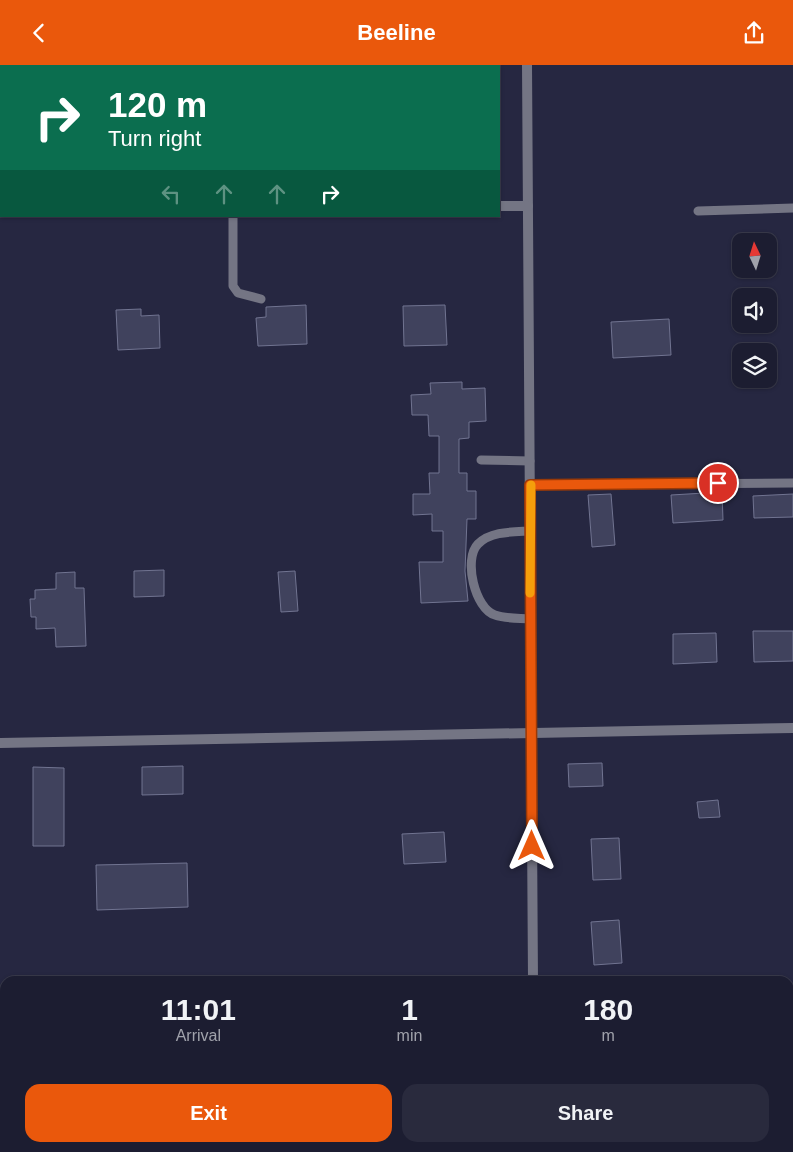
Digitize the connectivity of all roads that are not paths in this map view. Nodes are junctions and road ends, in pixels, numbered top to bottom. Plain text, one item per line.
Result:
1 (527, 65) edge
2 (500, 206) edge
3 (528, 206) junction
4 (793, 208) edge
5 (698, 211) dead end
6 (233, 217) edge
7 (261, 299) dead end
8 (481, 460) dead end
9 (530, 461) junction
10 (793, 483) edge
11 (530, 485) junction
12 (530, 531) junction
13 (530, 619) junction
14 (793, 727) edge
15 (531, 731) junction
16 (0, 743) edge
17 (533, 976) edge

1 - 3 street
2 - 3 street
3 - 9 street
4 - 5 lane
6 - 7 lane
8 - 9 lane
9 - 11 street
10 - 11 lane
11 - 12 street
12 - 13 street
12 - 13 lane
13 - 15 street
14 - 15 street
15 - 16 street
15 - 17 street

